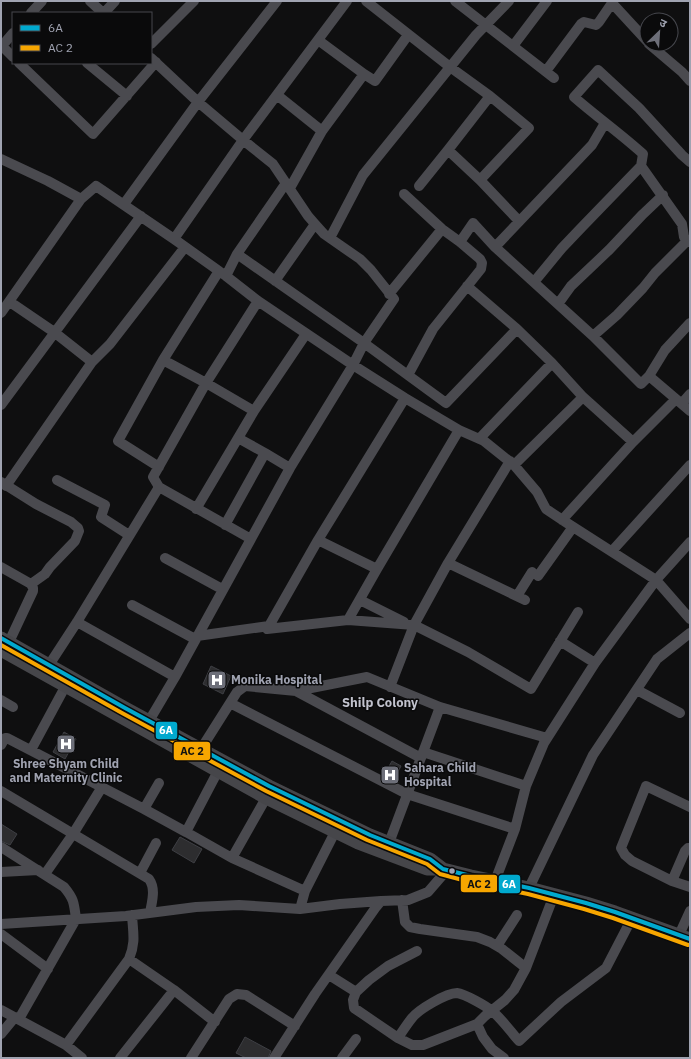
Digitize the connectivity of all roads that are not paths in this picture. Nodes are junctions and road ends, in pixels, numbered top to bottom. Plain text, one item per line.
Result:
1 (42, 1) edge
2 (90, 1) edge
3 (115, 1) edge
4 (194, 1) edge
5 (277, 1) edge
6 (347, 1) edge
7 (366, 1) edge
8 (455, 1) edge
9 (510, 1) edge
10 (547, 1) edge
11 (612, 2) edge
12 (33, 12) edge
13 (102, 12) edge
14 (104, 12) edge
15 (486, 25) junction
16 (639, 32) edge
17 (12, 34) edge
18 (408, 34) junction
19 (318, 40) junction
20 (152, 43) edge
21 (1, 46) edge
22 (513, 46) junction
23 (658, 52) edge
24 (12, 56) edge
25 (153, 60) edge
26 (20, 64) edge
27 (88, 64) edge
28 (150, 64) edge
29 (450, 67) junction
30 (364, 74) junction
31 (690, 81) edge
32 (278, 95) junction
33 (126, 96) junction
34 (490, 96) junction
35 (198, 102) junction
36 (605, 123) junction
37 (322, 131) junction
38 (243, 140) junction
39 (448, 150) junction
40 (1, 159) edge
41 (690, 162) edge
42 (641, 166) junction
43 (480, 180) junction
44 (288, 186) junction
45 (419, 186) dead end
46 (404, 194) dead end
47 (663, 195) junction
48 (82, 199) junction
49 (124, 204) junction
50 (141, 216) junction
51 (519, 221) junction
52 (315, 224) junction
53 (442, 229) junction
54 (330, 238) junction
55 (174, 239) junction
56 (689, 241) edge
57 (460, 242) junction
58 (185, 247) junction
59 (495, 247) junction
60 (236, 254) junction
61 (222, 273) junction
62 (275, 281) junction
63 (534, 282) junction
64 (467, 286) junction
65 (389, 294) junction
66 (258, 301) junction
67 (10, 302) junction
68 (558, 304) junction
69 (1, 314) edge
70 (690, 323) edge
71 (517, 329) junction
72 (54, 332) junction
73 (306, 334) junction
74 (593, 336) junction
75 (364, 343) junction
76 (163, 360) junction
77 (92, 362) junction
78 (552, 363) junction
79 (353, 365) junction
80 (408, 375) junction
81 (649, 376) junction
82 (206, 383) junction
83 (690, 394) edge
84 (583, 397) junction
85 (405, 398) junction
86 (679, 401) junction
87 (1, 405) edge
88 (254, 411) junction
89 (690, 411) edge
90 (459, 430) junction
91 (238, 438) junction
92 (479, 439) junction
93 (633, 442) junction
94 (265, 453) junction
95 (512, 463) junction
96 (690, 465) edge
97 (159, 467) junction
98 (290, 468) junction
99 (58, 480) dead end
100 (4, 484) edge
101 (159, 487) junction
102 (196, 509) junction
103 (562, 520) junction
104 (225, 525) junction
105 (573, 527) junction
106 (129, 535) junction
107 (251, 539) junction
108 (318, 540) junction
109 (690, 542) edge
110 (612, 551) junction
111 (165, 558) dead end
112 (448, 563) junction
113 (1, 567) edge
114 (377, 569) junction
115 (656, 580) junction
116 (31, 584) junction
117 (222, 589) junction
118 (360, 600) junction
119 (132, 605) dead end
120 (578, 612) dead end
121 (690, 619) edge
122 (348, 620) junction
123 (77, 622) junction
124 (412, 625) junction
125 (269, 626) junction
126 (690, 633) edge
127 (196, 638) junction
128 (560, 641) junction
129 (3, 646) edge
130 (595, 663) junction
131 (49, 665) junction
132 (175, 678) junction
133 (65, 687) junction
134 (390, 687) junction
135 (637, 690) junction
136 (296, 691) junction
137 (1, 700) edge
138 (230, 703) junction
139 (13, 707) dead end
140 (440, 707) junction
141 (680, 713) dead end
142 (149, 721) junction
143 (547, 738) junction
144 (1, 745) edge
145 (202, 749) junction
146 (31, 750) junction
147 (422, 755) junction
148 (218, 771) junction
149 (159, 783) dead end
150 (526, 786) junction
151 (102, 787) junction
152 (1, 791) edge
153 (407, 794) junction
154 (266, 798) junction
155 (690, 807) edge
156 (144, 808) junction
157 (515, 829) junction
158 (186, 832) junction
159 (335, 832) junction
160 (73, 834) junction
161 (156, 843) dead end
162 (389, 843) junction
163 (1, 847) edge
164 (690, 848) edge
165 (232, 858) junction
166 (445, 869) junction
167 (1, 872) edge
168 (41, 872) junction
169 (140, 873) junction
170 (494, 880) junction
171 (672, 881) junction
172 (690, 887) edge
173 (529, 888) junction
174 (305, 892) junction
175 (554, 894) junction
176 (402, 900) junction
177 (381, 902) junction
178 (300, 908) junction
179 (690, 911) edge
180 (150, 913) junction
181 (517, 914) dead end
182 (132, 915) junction
183 (632, 918) junction
184 (76, 920) junction
185 (1, 924) edge
186 (1, 934) edge
187 (685, 937) edge
188 (497, 946) junction
189 (418, 951) dead end
190 (129, 958) junction
191 (526, 968) junction
192 (48, 969) junction
193 (329, 975) junction
194 (174, 990) junction
195 (356, 992) junction
196 (1, 1010) edge
197 (492, 1011) junction
198 (17, 1018) junction
199 (215, 1022) junction
200 (477, 1024) junction
201 (295, 1026) junction
202 (1, 1034) edge
203 (398, 1038) junction
204 (356, 1039) dead end
205 (66, 1045) junction
206 (82, 1058) edge
207 (120, 1058) edge
208 (192, 1058) edge
209 (274, 1058) edge
210 (342, 1058) edge
211 (504, 1058) edge

1 - 12 street
2 - 13 street
3 - 14 street
4 - 20 street
5 - 35 street
6 - 19 street
7 - 18 street
8 - 15 street
9 - 15 street
10 - 22 street
11 - 16 street
11 - 22 street
15 - 22 street
15 - 29 street
17 - 21 street
18 - 29 street
18 - 30 street
19 - 30 street
19 - 32 street
21 - 24 street
23 - 31 street
25 - 35 street
26 - 33 street
27 - 33 street
28 - 33 street
29 - 34 street
29 - 54 street
30 - 37 street
32 - 37 street
32 - 38 street
34 - 39 street
34 - 43 street
35 - 38 street
35 - 49 street
36 - 41 street
36 - 42 street
36 - 51 street
37 - 44 street
38 - 44 street
38 - 55 street
39 - 43 street
39 - 45 street
40 - 48 street
42 - 47 street
42 - 63 street
43 - 51 street
44 - 52 street
44 - 60 street
46 - 53 street
47 - 56 street
47 - 68 street
48 - 49 street
48 - 67 street
49 - 50 street
50 - 55 street
50 - 72 street
51 - 59 street
52 - 54 street
52 - 62 street
53 - 57 street
53 - 65 street
54 - 65 street
55 - 58 street
56 - 74 street
57 - 59 street
57 - 64 street
58 - 61 street
58 - 77 street
59 - 63 street
60 - 61 street
60 - 62 street
61 - 66 street
61 - 76 street
62 - 75 street
63 - 68 street
64 - 71 street
64 - 80 street
65 - 75 street
66 - 73 street
66 - 82 street
67 - 69 street
67 - 72 street
68 - 74 street
70 - 81 street
71 - 78 street
71 - 80 street
72 - 77 street
72 - 87 street
73 - 79 street
73 - 88 street
74 - 81 street
75 - 79 street
75 - 80 street
76 - 82 street
76 - 97 street
77 - 100 street
78 - 84 street
78 - 92 street
79 - 85 street
79 - 98 street
81 - 86 street
82 - 88 street
82 - 97 street
83 - 86 street
84 - 93 street
84 - 95 street
85 - 90 street
85 - 108 street
86 - 89 street
86 - 93 street
88 - 91 street
90 - 92 street
90 - 114 street
91 - 94 street
91 - 102 street
92 - 95 street
93 - 103 street
94 - 98 street
94 - 104 street
95 - 103 street
95 - 112 street
96 - 110 street
97 - 101 street
98 - 107 street
99 - 106 street
100 - 116 street
101 - 102 street
101 - 106 street
102 - 104 street
103 - 105 street
104 - 107 street
105 - 110 street
105 - 112 street
106 - 123 street
107 - 117 street
108 - 114 street
108 - 125 street
109 - 115 street
110 - 115 street
111 - 117 street
112 - 124 street
113 - 116 street
114 - 118 street
115 - 121 street
115 - 130 street
116 - 129 street
117 - 127 street
118 - 122 street
118 - 124 street
119 - 127 street
120 - 128 street
122 - 124 street
122 - 125 street
123 - 131 street
123 - 132 street
124 - 128 street
124 - 134 street
125 - 127 street
126 - 135 street
127 - 132 street
128 - 130 street
129 - 131 main road
129 - 133 main road
130 - 143 street
131 - 142 main road
132 - 142 street
133 - 146 street
133 - 148 main road
134 - 136 street
134 - 140 street
135 - 141 street
135 - 173 street
136 - 138 street
136 - 147 street
137 - 139 street
138 - 145 street
138 - 153 street
140 - 143 street
140 - 147 street
142 - 145 main road
143 - 150 street
144 - 146 street
145 - 162 main road
146 - 151 street
147 - 150 street
147 - 153 street
148 - 154 main road
148 - 158 street
149 - 156 street
150 - 157 street
151 - 156 street
151 - 160 street
152 - 160 street
153 - 157 street
153 - 162 street
154 - 159 main road
154 - 165 street
155 - 171 street
156 - 158 street
157 - 170 street
158 - 165 street
159 - 166 main road
159 - 174 street
160 - 168 street
160 - 169 street
161 - 169 street
162 - 166 main road
163 - 168 street
164 - 171 street
165 - 174 street
166 - 170 main road
166 - 176 street
167 - 168 street
168 - 184 street
169 - 180 street
170 - 173 main road
171 - 172 street
173 - 175 main road
174 - 178 street
175 - 183 main road
175 - 191 street
176 - 177 street
176 - 188 street
177 - 178 street
177 - 193 street
178 - 180 street
179 - 187 street
180 - 182 street
181 - 188 street
182 - 184 street
182 - 190 street
183 - 187 main road
183 - 197 street
184 - 185 street
184 - 192 street
186 - 192 street
188 - 191 street
189 - 195 street
190 - 194 street
190 - 205 street
191 - 197 street
192 - 198 street
193 - 195 street
193 - 201 street
194 - 199 street
194 - 207 street
195 - 203 street
196 - 198 street
197 - 200 street
197 - 203 street
198 - 202 street
198 - 205 street
199 - 201 street
199 - 208 street
200 - 203 street
200 - 211 street
201 - 209 street
204 - 210 street
205 - 206 street

